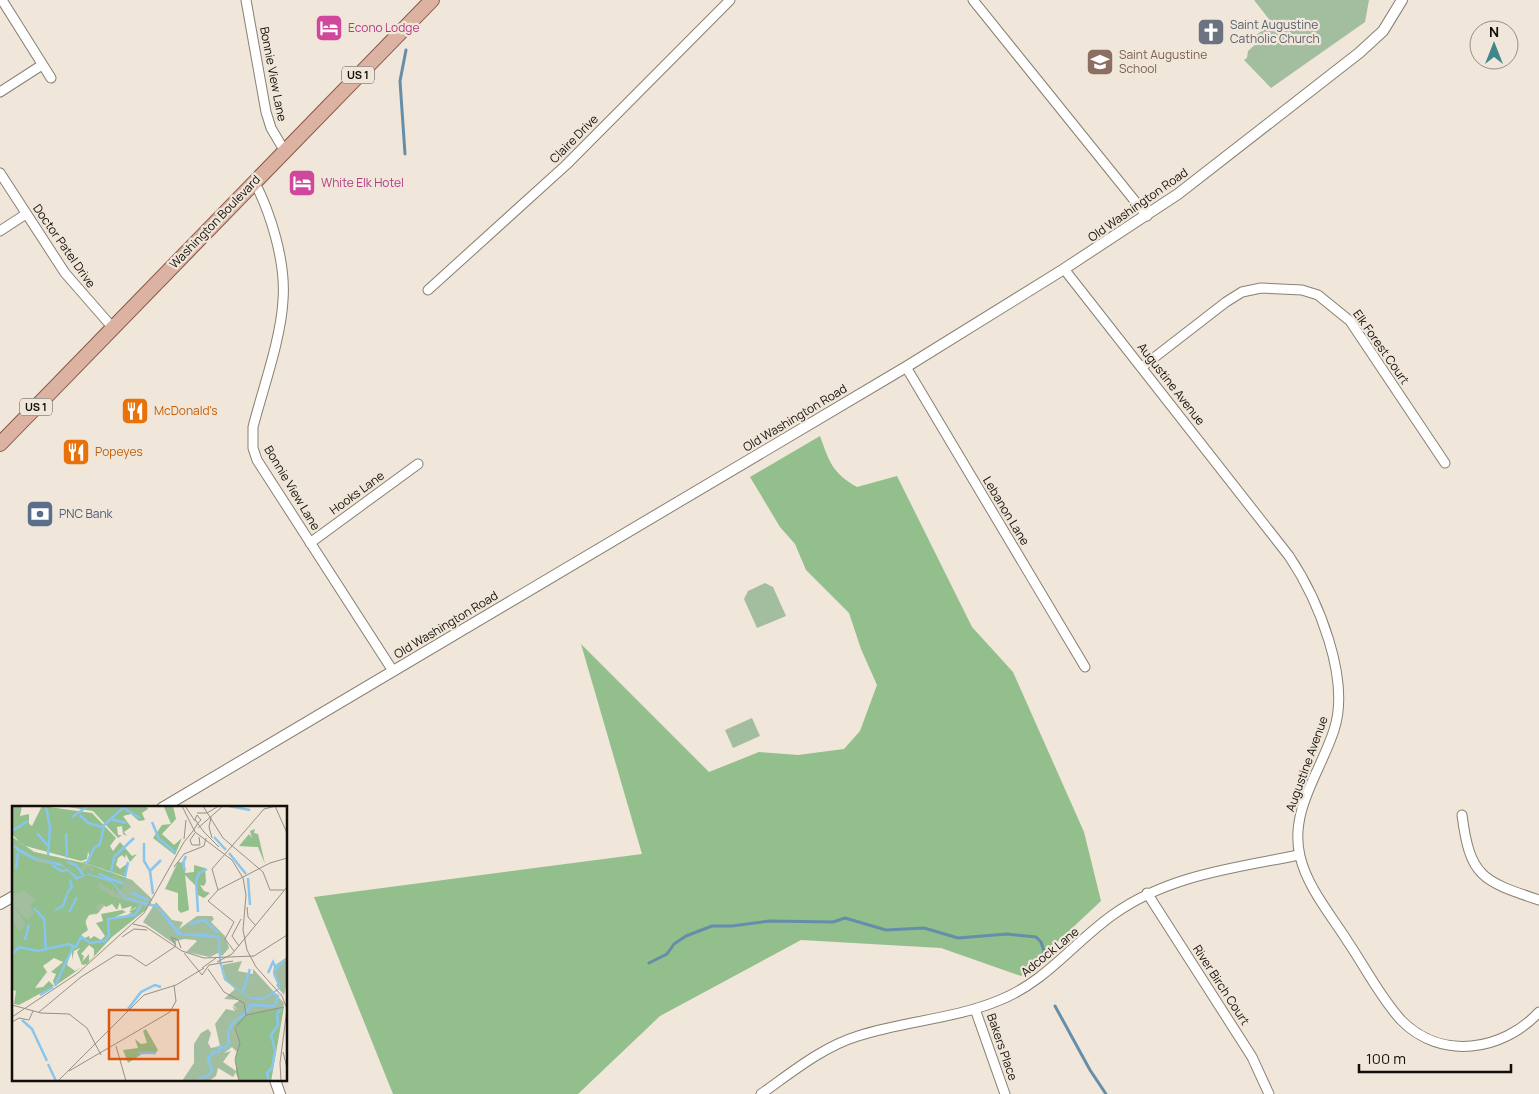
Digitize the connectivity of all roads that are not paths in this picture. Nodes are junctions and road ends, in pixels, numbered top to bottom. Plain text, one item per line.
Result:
1 (2, 0) edge
2 (246, 0) edge
3 (432, 0) edge
4 (730, 0) edge
5 (973, 0) edge
6 (1402, 0) edge
7 (42, 64) junction
8 (51, 78) dead end
9 (0, 92) edge
10 (284, 150) junction
11 (0, 174) edge
12 (254, 181) junction
13 (26, 214) junction
14 (1147, 216) junction
15 (0, 231) edge
16 (1064, 269) junction
17 (428, 290) dead end
18 (113, 328) junction
19 (906, 367) junction
20 (1142, 367) junction
21 (0, 444) edge
22 (1445, 463) dead end
23 (418, 464) dead end
24 (310, 543) junction
25 (1085, 667) dead end
26 (393, 671) junction
27 (165, 806) edge
28 (1462, 815) dead end
29 (1299, 855) junction
30 (1147, 893) junction
31 (12, 897) edge
32 (1539, 900) edge
33 (0, 904) edge
34 (975, 1009) junction
35 (1539, 1012) edge
36 (276, 1082) edge
37 (280, 1094) edge
38 (761, 1094) edge
39 (1005, 1094) edge
40 (1269, 1094) edge

1 - 7 street
2 - 10 street, Bonnie View Lane
3 - 10 main road, Washington Boulevard / US 1
4 - 17 street, Claire Drive
5 - 14 street
6 - 14 street, Old Washington Road
7 - 8 street
7 - 9 street
10 - 12 main road, Washington Boulevard / US 1
11 - 13 street, Doctor Patel Drive
12 - 18 main road, Washington Boulevard / US 1
12 - 24 street, Bonnie View Lane
13 - 15 street
13 - 18 street, Doctor Patel Drive
14 - 16 street, Old Washington Road
16 - 19 street, Old Washington Road
16 - 20 street, Augustine Avenue
18 - 21 main road, Washington Boulevard / US 1
19 - 25 street, Lebanon Lane
19 - 26 street, Old Washington Road
20 - 22 street, Elk Forest Court
20 - 29 street, Augustine Avenue
23 - 24 street, Hooks Lane
24 - 26 street, Bonnie View Lane
26 - 27 street, Old Washington Road
28 - 32 street
29 - 30 street, Adcock Lane
29 - 35 street, Augustine Avenue
30 - 34 street, Adcock Lane
30 - 40 street, River Birch Court
31 - 33 street
34 - 38 street, Adcock Lane
34 - 39 street, Bakers Place
36 - 37 street

